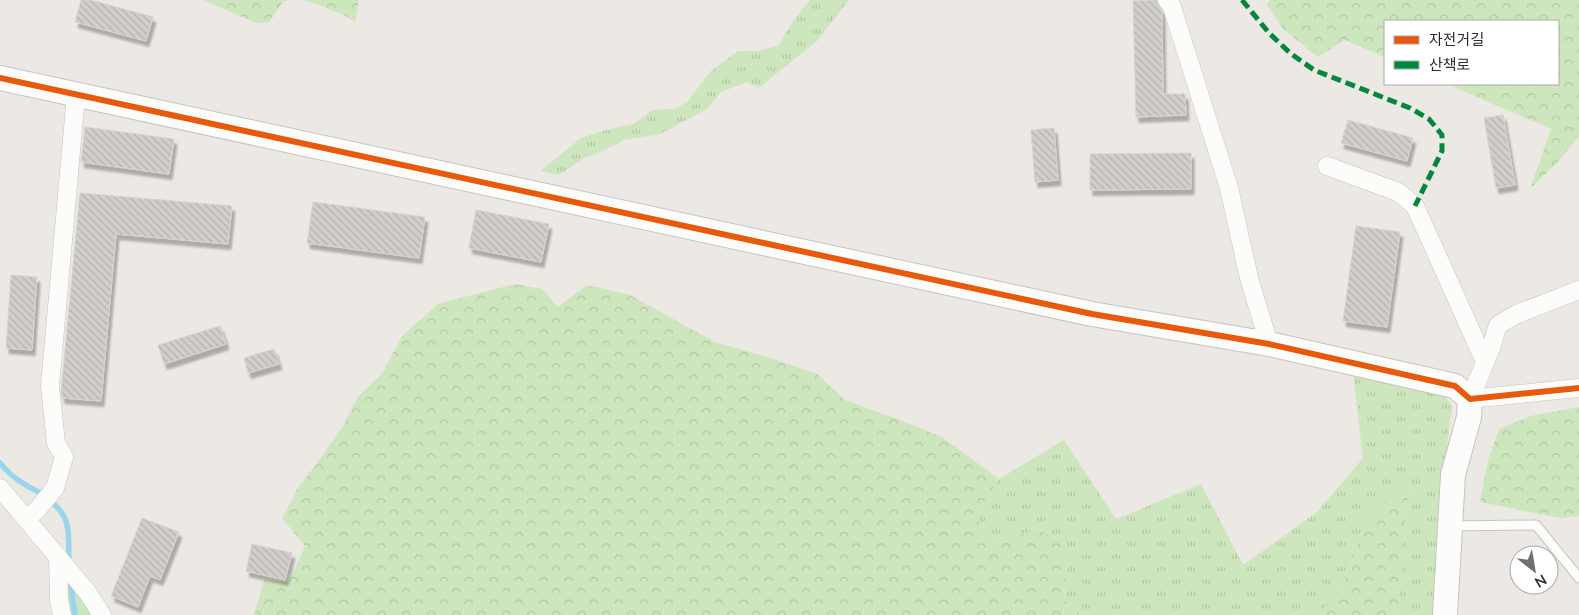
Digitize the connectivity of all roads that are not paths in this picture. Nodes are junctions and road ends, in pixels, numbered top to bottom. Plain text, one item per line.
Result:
1 (1167, 0) edge
2 (0, 78) edge
3 (76, 95) junction
4 (1327, 166) dead end
5 (1579, 290) edge
6 (1269, 344) junction
7 (1485, 362) junction
8 (1579, 388) edge
9 (1470, 399) junction
10 (0, 488) edge
11 (26, 518) junction
12 (1450, 526) junction
13 (58, 556) junction
14 (1579, 578) edge
15 (62, 615) edge
16 (102, 615) edge
17 (1444, 615) edge

1 - 6 street
2 - 3 street
3 - 6 street
3 - 11 street
4 - 7 street
5 - 7 street
6 - 9 street
7 - 9 street
8 - 9 street
9 - 12 street
10 - 11 street
11 - 13 street
12 - 14 lane
12 - 17 street
13 - 15 street
13 - 16 street

